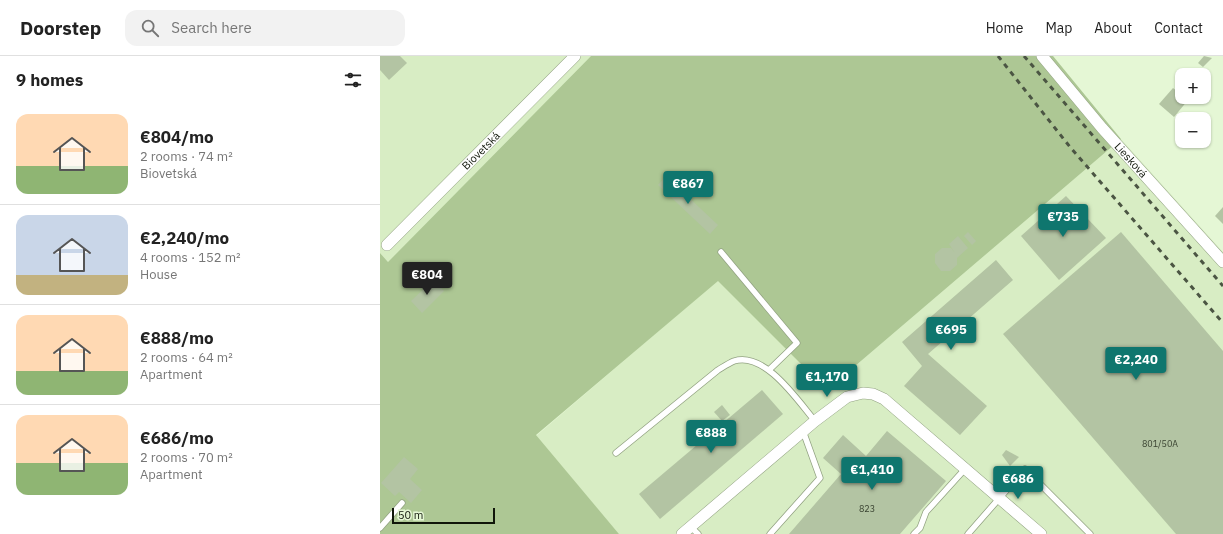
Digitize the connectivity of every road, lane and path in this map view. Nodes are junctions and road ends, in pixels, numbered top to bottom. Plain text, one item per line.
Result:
1 (575, 56) edge
2 (1042, 56) edge
3 (387, 245) dead end
4 (721, 252) dead end
5 (1223, 262) edge
6 (770, 369) junction
7 (815, 421) junction
8 (803, 431) junction
9 (616, 453) dead end
10 (965, 469) junction
11 (999, 498) junction
12 (402, 503) dead end
13 (380, 528) edge
14 (690, 532) edge
15 (770, 534) edge
16 (914, 534) edge
17 (968, 534) edge
18 (1040, 534) edge
19 (1090, 534) edge

1 - 3 street, Biovetská
2 - 5 street, Liesková
4 - 6 lane
6 - 7 lane
6 - 9 lane
7 - 8 street
7 - 10 street
8 - 14 street
8 - 15 lane
10 - 11 street
10 - 16 lane
11 - 17 lane
11 - 18 street
11 - 19 lane
12 - 13 lane

